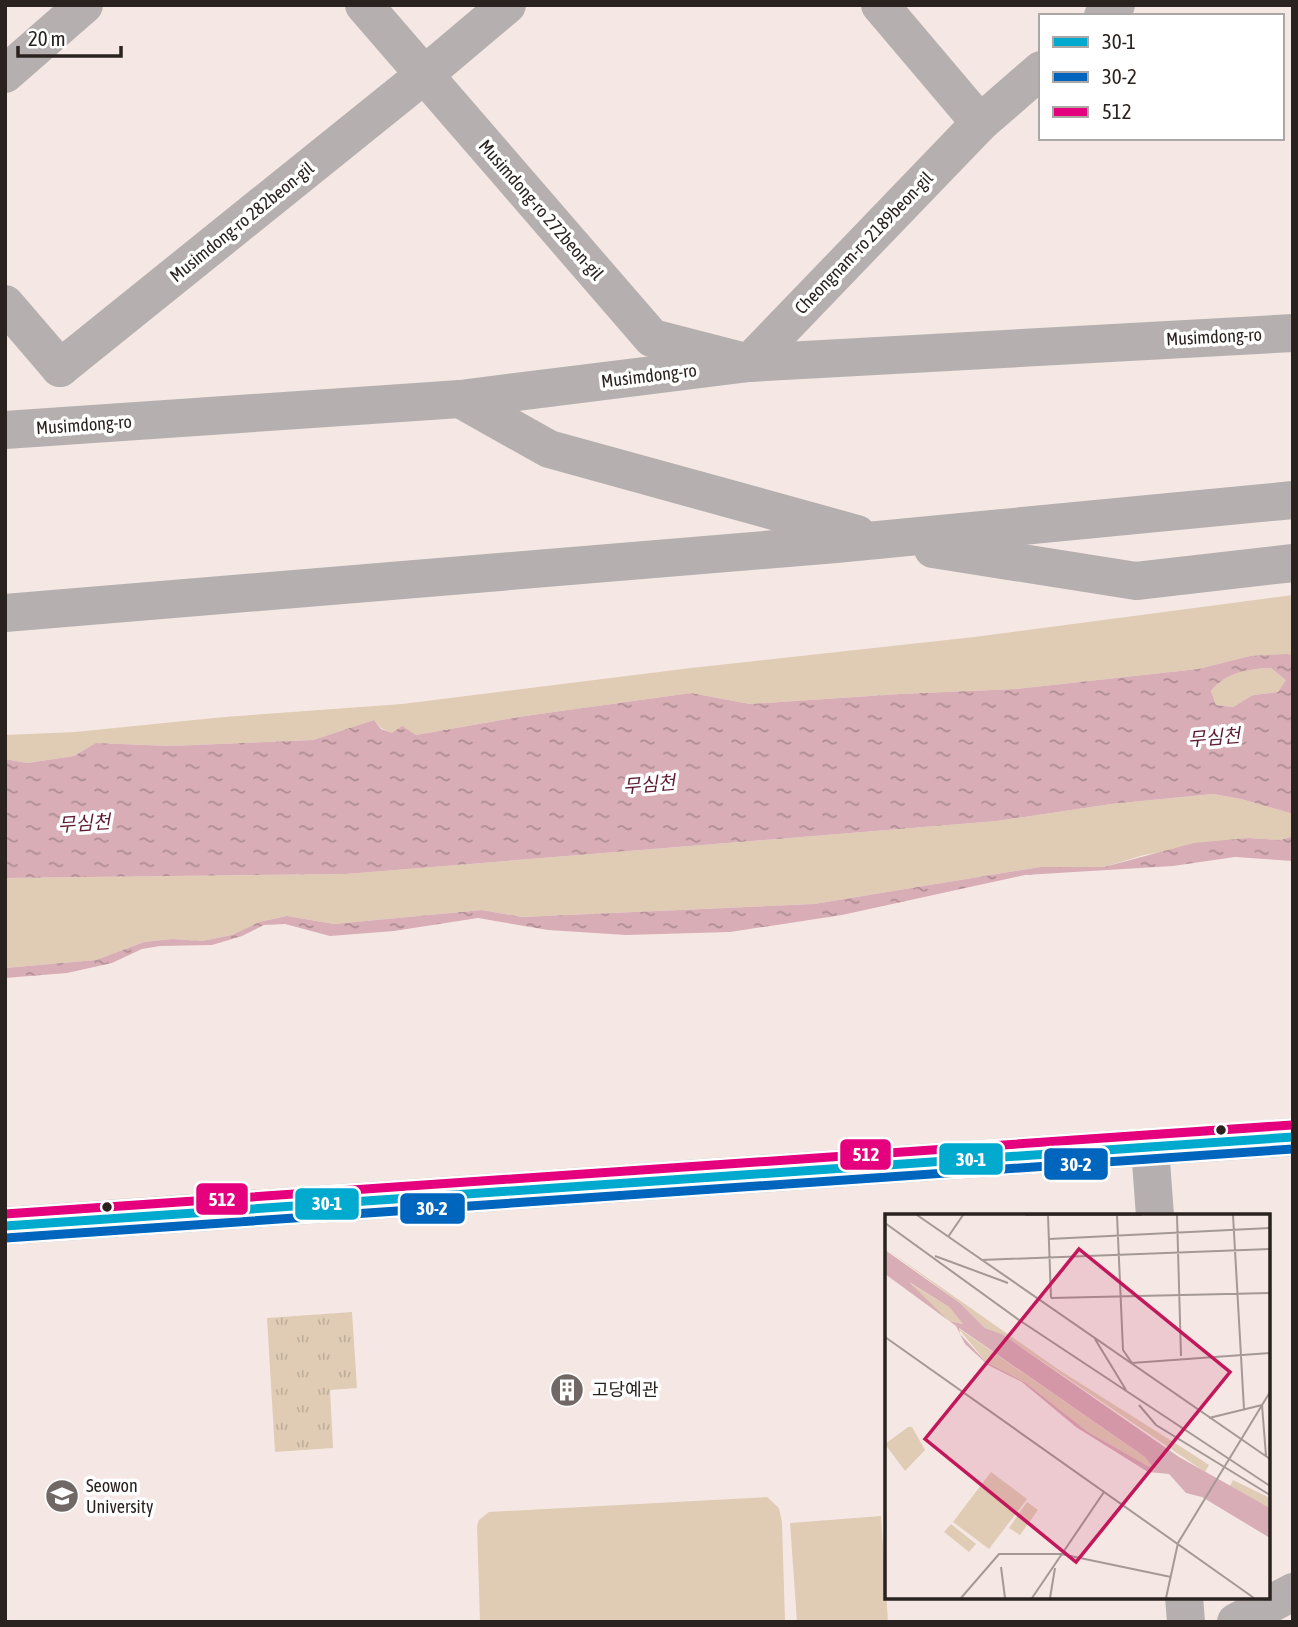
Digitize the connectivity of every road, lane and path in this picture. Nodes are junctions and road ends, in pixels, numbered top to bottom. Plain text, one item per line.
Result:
1 (84, 5) edge
2 (364, 5) edge
3 (507, 5) edge
4 (880, 5) edge
5 (1039, 72) edge
6 (5, 74) edge
7 (424, 75) junction
8 (980, 123) junction
9 (5, 304) edge
10 (1293, 333) edge
11 (749, 363) junction
12 (60, 368) junction
13 (460, 399) junction
14 (62, 426) junction
15 (5, 430) edge
16 (1293, 500) edge
17 (878, 540) junction
18 (1293, 563) edge
19 (5, 613) edge
20 (1293, 1137) edge
21 (1150, 1148) junction
22 (1155, 1214) edge
23 (5, 1226) edge
24 (1293, 1592) edge
25 (1184, 1599) edge
26 (1186, 1622) edge
27 (1236, 1622) edge

1 - 6 street
2 - 7 street, Musimdong-ro 272beon-gil
3 - 7 street, Musimdong-ro 282beon-gil
4 - 8 street
5 - 8 street, Cheongnam-ro 2189beon-gil
7 - 11 street, Musimdong-ro 272beon-gil
7 - 12 street, Musimdong-ro 282beon-gil
8 - 11 street, Cheongnam-ro 2189beon-gil
9 - 12 street
10 - 11 street, Musimdong-ro
11 - 13 street, Musimdong-ro
12 - 14 street
13 - 14 street, Musimdong-ro
13 - 17 street
14 - 15 street, Musimdong-ro
16 - 17 street
17 - 18 street
17 - 19 street
20 - 21 street
21 - 22 street
21 - 23 street
24 - 27 street
25 - 26 street

